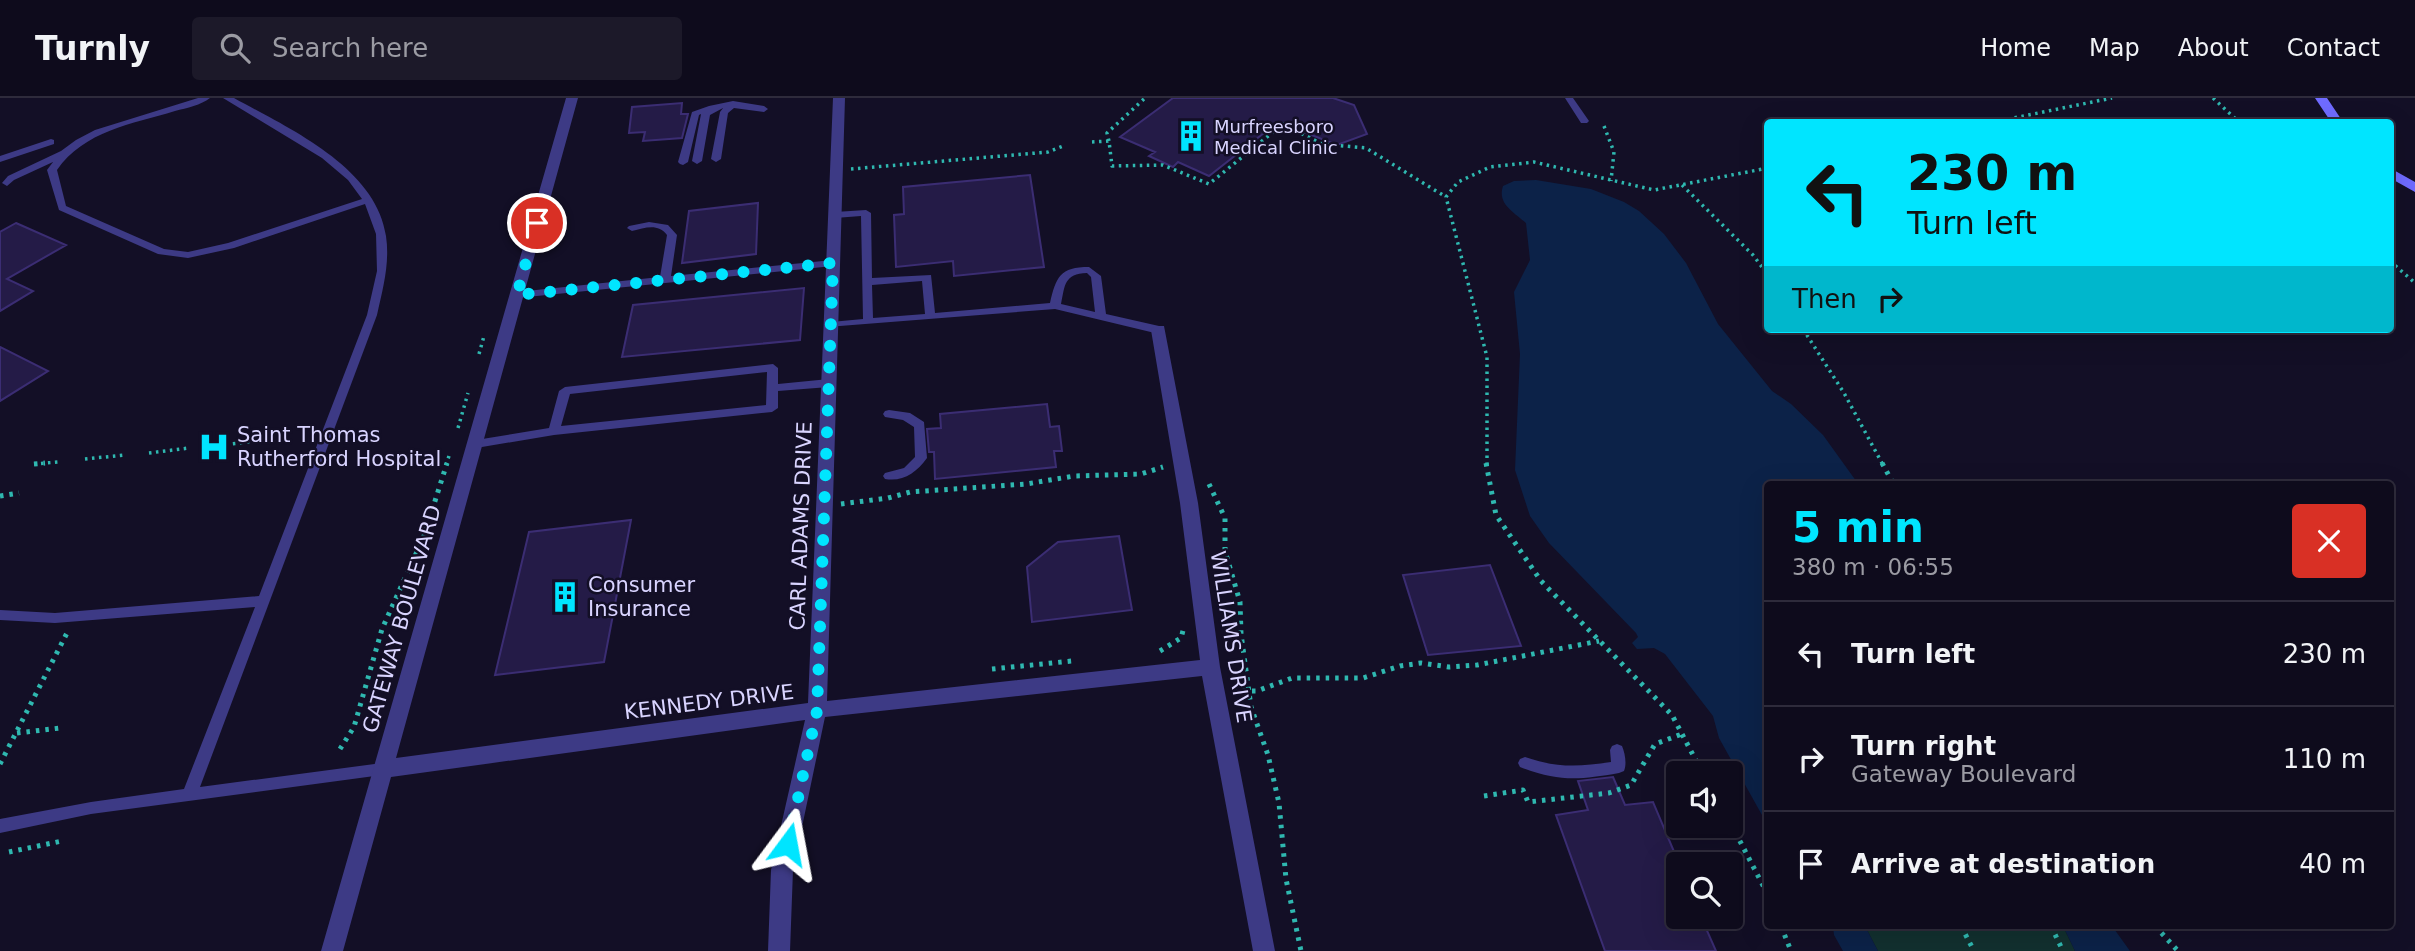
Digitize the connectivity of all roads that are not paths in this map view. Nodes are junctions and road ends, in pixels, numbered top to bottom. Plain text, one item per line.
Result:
1 (206, 98) edge
2 (227, 98) edge
3 (572, 98) edge
4 (839, 98) edge
5 (1569, 98) edge
6 (2321, 98) edge
7 (728, 105) junction
8 (764, 108) dead end
9 (2335, 119) edge
10 (1584, 121) dead end
11 (51, 142) dead end
12 (62, 154) junction
13 (0, 159) edge
14 (716, 159) dead end
15 (696, 161) dead end
16 (683, 162) dead end
17 (53, 167) junction
18 (2394, 175) edge
19 (2415, 188) edge
20 (369, 200) junction
21 (835, 215) junction
22 (632, 228) dead end
23 (833, 263) junction
24 (665, 280) junction
25 (867, 282) junction
26 (517, 295) junction
27 (1055, 306) junction
28 (930, 316) junction
29 (1101, 317) junction
30 (867, 322) junction
31 (831, 325) junction
32 (1159, 330) joint
33 (829, 383) junction
34 (773, 388) junction
35 (889, 414) dead end
36 (554, 431) junction
37 (476, 444) junction
38 (889, 476) dead end
39 (264, 601) junction
40 (0, 615) edge
41 (1210, 667) junction
42 (817, 711) junction
43 (1617, 750) dead end
44 (1525, 763) dead end
45 (382, 769) junction
46 (189, 796) junction
47 (0, 826) edge
48 (332, 951) edge
49 (779, 951) edge
50 (1264, 951) edge

1 - 12 lane
2 - 20 lane
3 - 26 street, GATEWAY BOULEVARD
4 - 21 street, CARL ADAMS DRIVE
5 - 10 lane
6 - 9 street
7 - 8 lane
7 - 14 lane
7 - 15 lane
7 - 16 lane
11 - 13 lane
12 - 17 lane
12 - 17 lane
17 - 20 lane
18 - 19 street
20 - 39 lane
21 - 23 street, CARL ADAMS DRIVE
21 - 25 lane
22 - 24 lane
23 - 24 lane
23 - 31 street, CARL ADAMS DRIVE
24 - 26 lane
25 - 28 lane
25 - 30 lane
26 - 37 street, GATEWAY BOULEVARD
27 - 28 lane
27 - 29 lane
27 - 29 lane
28 - 30 lane
29 - 32 lane
30 - 31 lane
31 - 33 street, CARL ADAMS DRIVE
32 - 41 street, WILLIAMS DRIVE
33 - 34 lane
33 - 42 street, CARL ADAMS DRIVE
34 - 36 lane
34 - 36 lane
35 - 38 lane
36 - 37 lane
37 - 45 street, GATEWAY BOULEVARD
39 - 40 lane
39 - 46 lane
41 - 42 street, KENNEDY DRIVE
41 - 50 street, WILLIAMS DRIVE
42 - 45 street, KENNEDY DRIVE
42 - 49 street, CARL ADAMS DRIVE
43 - 44 lane
45 - 46 lane
45 - 48 street, GATEWAY BOULEVARD
46 - 47 lane

